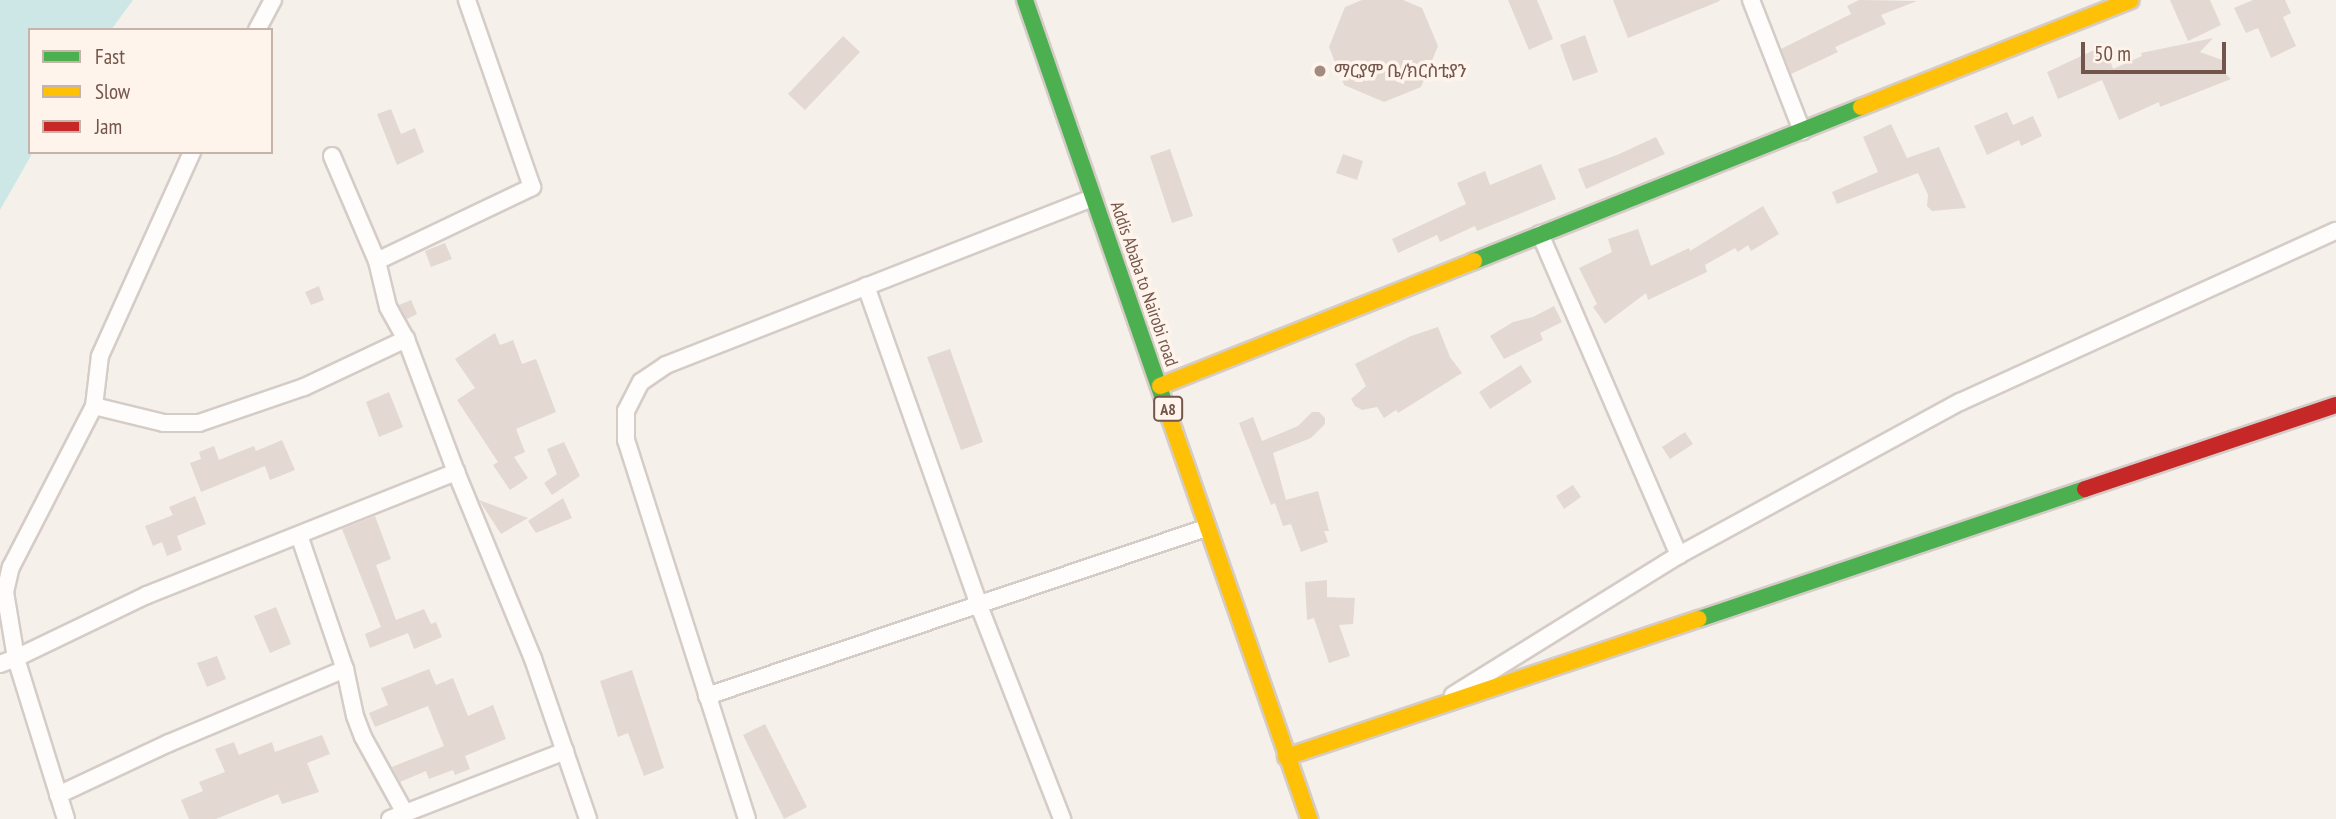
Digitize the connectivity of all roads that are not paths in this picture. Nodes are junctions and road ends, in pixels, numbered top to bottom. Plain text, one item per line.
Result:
1 (273, 0) edge
2 (467, 0) edge
3 (1025, 0) edge
4 (1751, 0) edge
5 (2131, 0) edge
6 (258, 28) edge
7 (1802, 131) junction
8 (191, 154) edge
9 (332, 156) dead end
10 (1093, 198) junction
11 (2336, 231) edge
12 (1540, 234) junction
13 (377, 261) junction
14 (866, 286) junction
15 (406, 339) junction
16 (1160, 386) junction
17 (2336, 405) edge
18 (94, 406) junction
19 (456, 472) junction
20 (1206, 528) junction
21 (299, 535) junction
22 (1679, 555) junction
23 (3, 596) edge
24 (978, 603) junction
25 (8, 661) edge
26 (345, 669) junction
27 (708, 696) junction
28 (1430, 709) junction
29 (565, 751) junction
30 (1286, 757) junction
31 (58, 795) junction
32 (398, 816) edge
33 (66, 819) edge
34 (588, 819) edge
35 (747, 819) edge
36 (1062, 819) edge
37 (1309, 819) edge

1 - 6 street
2 - 13 street
3 - 10 main road, Addis Ababa to Nairobi road / A8
4 - 7 street
5 - 7 main road
7 - 12 main road
8 - 18 street
9 - 13 street
10 - 14 street
10 - 16 main road, Addis Ababa to Nairobi road / A8
11 - 22 street
12 - 16 main road
12 - 22 street
13 - 15 street
14 - 24 street
14 - 27 street
15 - 18 street
15 - 19 street
16 - 20 main road, Addis Ababa to Nairobi road / A8
17 - 28 main road
18 - 23 street
19 - 21 street
19 - 29 street
20 - 24 street
20 - 30 main road, Addis Ababa to Nairobi road / A8
21 - 25 street
21 - 26 street
22 - 28 street
23 - 25 street
24 - 27 street
24 - 36 street
25 - 31 street
26 - 31 street
26 - 32 street
27 - 35 street
28 - 30 main road
29 - 32 street
29 - 34 street
30 - 37 main road, Addis Ababa to Nairobi road / A8
31 - 33 street

